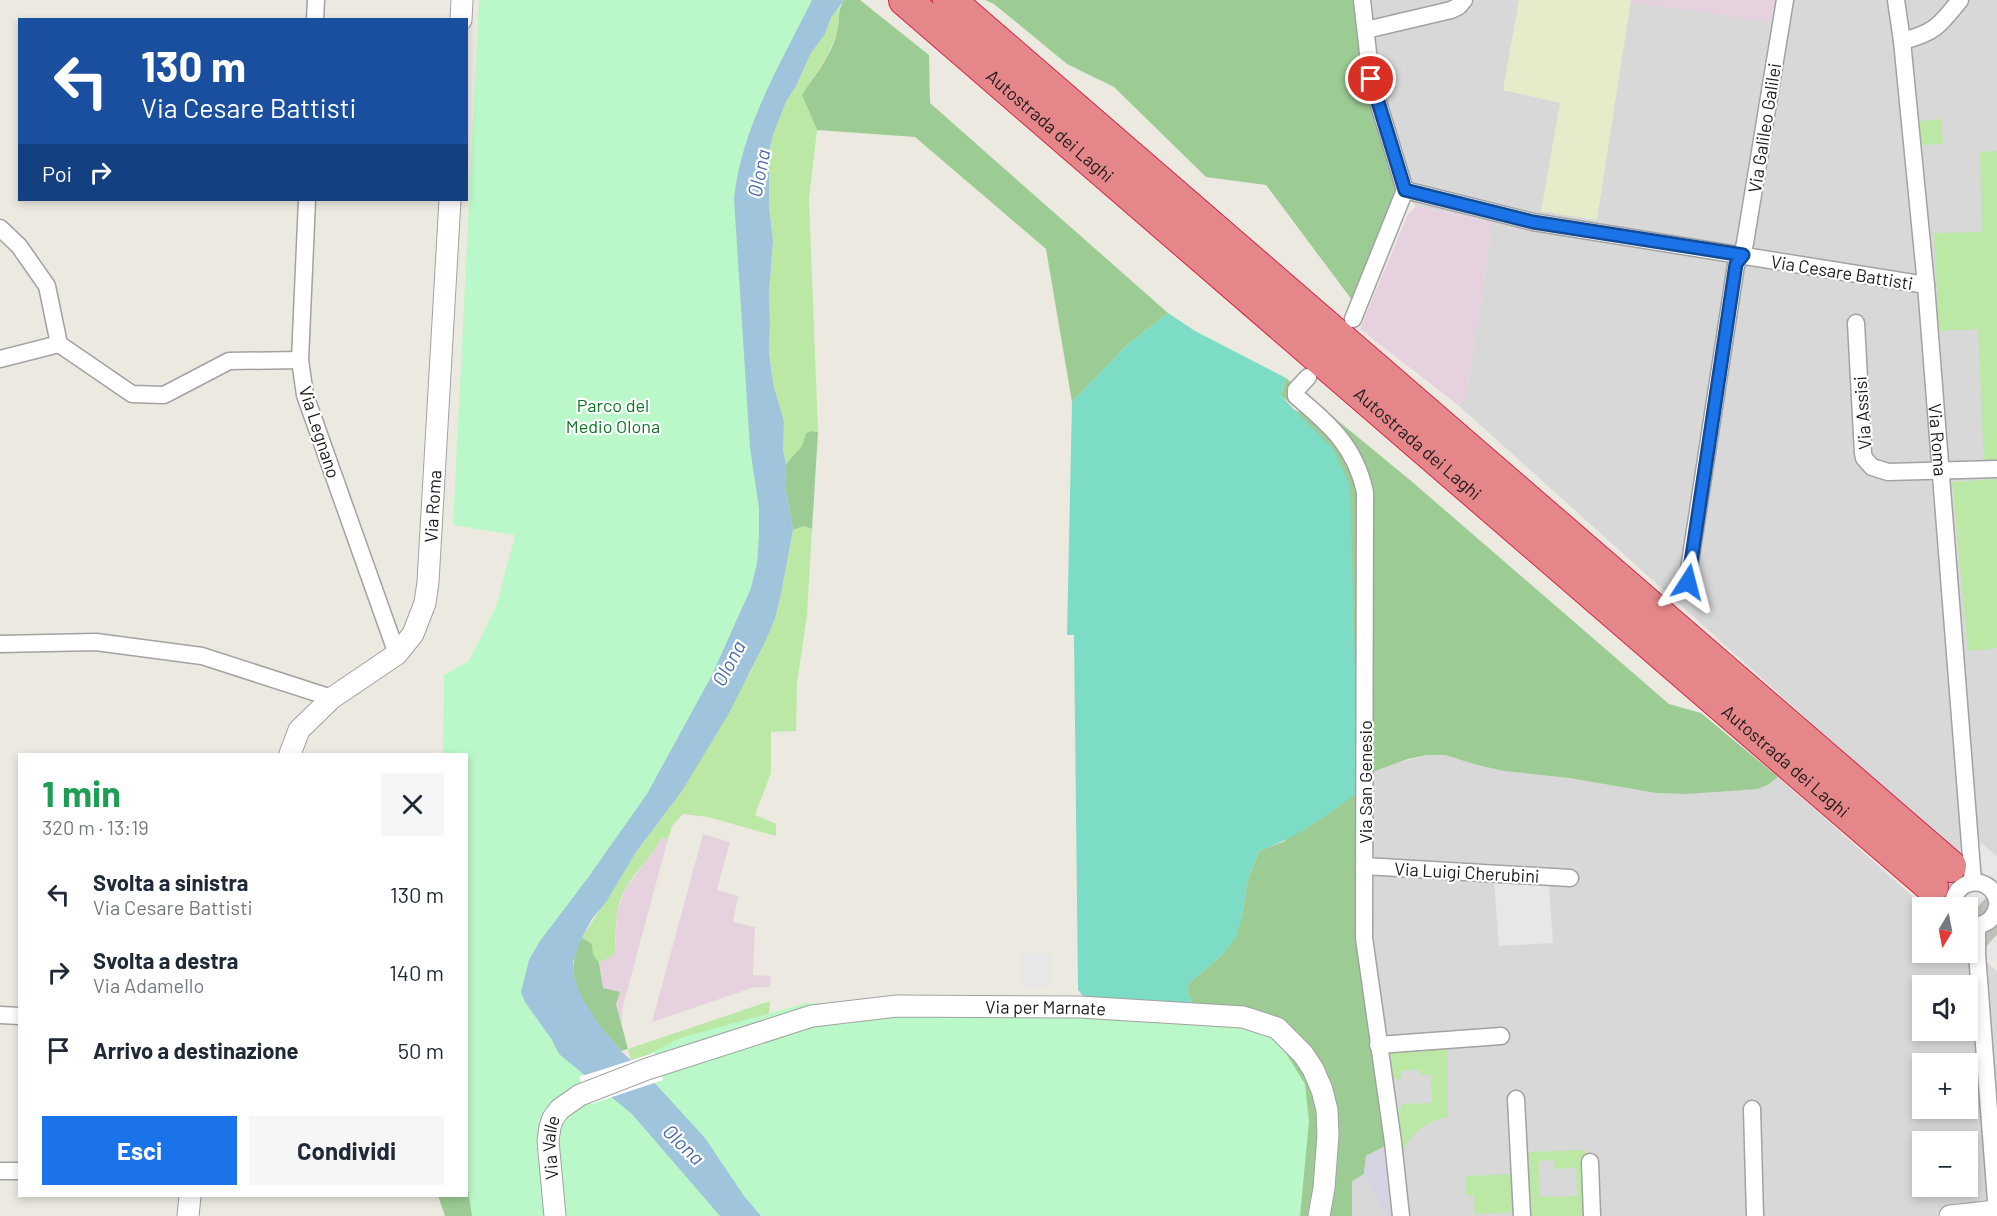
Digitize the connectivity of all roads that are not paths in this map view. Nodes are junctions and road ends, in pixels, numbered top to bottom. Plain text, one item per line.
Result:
1 (316, 0) edge
2 (462, 0) edge
3 (905, 0) edge
4 (949, 0) edge
5 (1362, 0) edge
6 (1464, 0) edge
7 (1785, 0) edge
8 (1896, 0) edge
9 (1960, 0) edge
10 (315, 18) edge
11 (461, 18) edge
12 (1366, 30) junction
13 (1902, 41) junction
14 (1405, 190) junction
15 (307, 201) edge
16 (450, 201) edge
17 (0, 228) edge
18 (1743, 255) junction
19 (1926, 285) junction
20 (1353, 319) dead end
21 (1856, 323) dead end
22 (59, 344) junction
23 (0, 360) edge
24 (300, 360) junction
25 (1308, 377) dead end
26 (1941, 469) junction
27 (1997, 469) edge
28 (1688, 582) dead end
29 (0, 644) edge
30 (397, 654) junction
31 (332, 698) junction
32 (290, 753) edge
33 (1364, 866) junction
34 (1570, 878) dead end
35 (1952, 886) edge
36 (1997, 900) edge
37 (1978, 924) edge
38 (1978, 963) edge
39 (0, 1015) edge
40 (18, 1016) edge
41 (1501, 1036) dead end
42 (1378, 1045) junction
43 (616, 1081) joint
44 (1516, 1100) dead end
45 (1752, 1108) dead end
46 (1590, 1162) dead end
47 (0, 1171) edge
48 (18, 1171) edge
49 (190, 1197) edge
50 (1997, 1212) edge
51 (188, 1216) edge
52 (555, 1216) edge
53 (1319, 1216) edge
54 (1401, 1216) edge
55 (1522, 1216) edge
56 (1592, 1216) edge
57 (1755, 1216) edge
58 (1950, 1216) edge

1 - 10 street
2 - 11 street
3 - 35 highway, Autostrada dei Laghi
4 - 35 highway, Autostrada dei Laghi
5 - 12 street
6 - 12 street
7 - 18 street, Via Galileo Galilei
8 - 13 street, Via Roma
9 - 13 street
12 - 14 street
13 - 19 street, Via Roma
14 - 18 street, Via Cesare Battisti
14 - 20 street
15 - 24 street, Via Legnano
16 - 30 street, Via Roma
17 - 22 street
18 - 19 street, Via Cesare Battisti
18 - 28 street, Via Galileo Galilei
19 - 26 street, Via Roma
21 - 26 street, Via Assisi
22 - 23 street
22 - 24 street
24 - 30 street, Via Legnano
25 - 33 street, Via San Genesio
26 - 27 street
26 - 35 street, Via Roma
29 - 31 street
30 - 31 street, Via Roma
31 - 32 street, Via Roma
33 - 34 street, Via Luigi Cherubini
33 - 42 street, Via San Genesio
35 - 36 street
36 - 37 street
38 - 50 street
39 - 40 street
41 - 42 street
42 - 54 street, Via San Genesio
43 - 52 street, Via Valle
43 - 53 street, Via per Marnate
44 - 55 street
45 - 57 street
46 - 56 street
47 - 48 street
49 - 51 street
50 - 58 street

